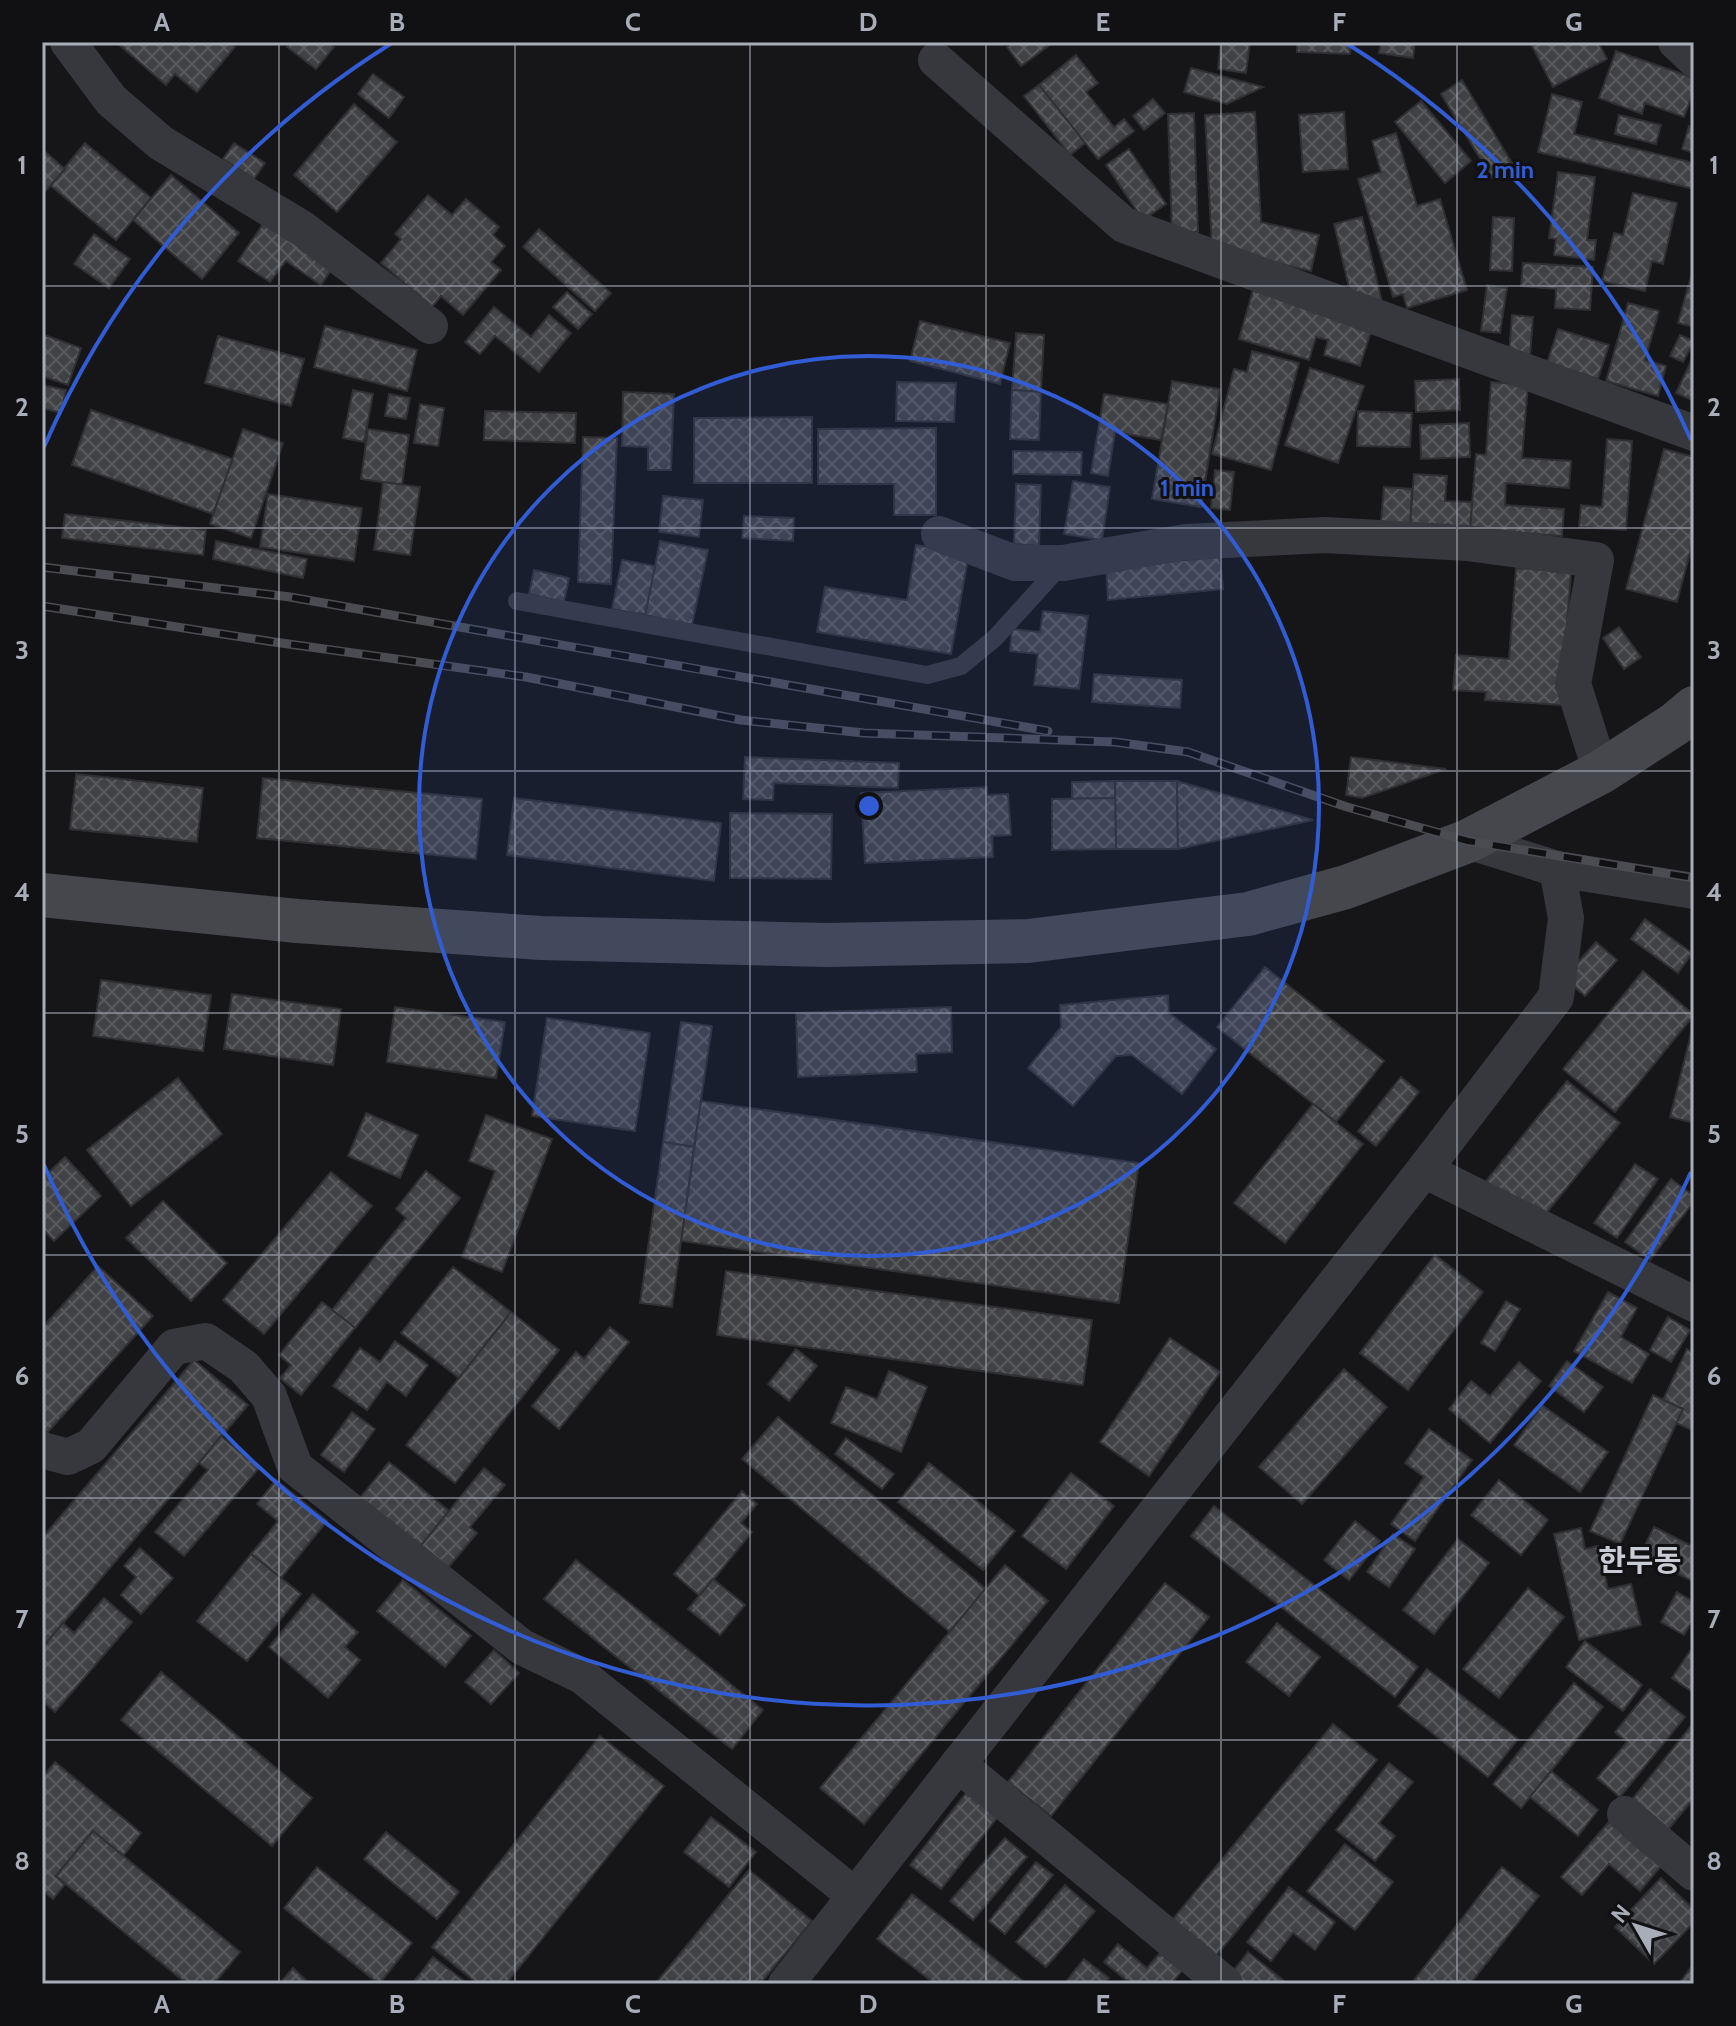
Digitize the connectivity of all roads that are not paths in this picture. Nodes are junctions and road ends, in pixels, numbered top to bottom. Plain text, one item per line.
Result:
1 (68, 42) edge
2 (1676, 42) edge
3 (1694, 59) edge
4 (936, 60) dead end
5 (430, 326) dead end
6 (1694, 433) edge
7 (939, 534) dead end
8 (1063, 563) junction
9 (517, 601) dead end
10 (1688, 720) edge
11 (1601, 772) junction
12 (1468, 841) junction
13 (1557, 869) junction
14 (1694, 891) edge
15 (42, 895) edge
16 (1424, 1170) junction
17 (1694, 1304) edge
18 (42, 1450) edge
19 (958, 1764) junction
20 (1625, 1814) dead end
21 (1694, 1873) edge
22 (854, 1895) junction
23 (786, 1984) edge
24 (1225, 1984) edge

1 - 5 street
2 - 3 street
4 - 6 street
7 - 8 street
8 - 9 lane
8 - 11 street
10 - 11 main road
11 - 12 main road
12 - 13 street
12 - 15 main road
13 - 14 street
13 - 16 street
16 - 17 street
16 - 19 street
18 - 22 street
19 - 22 street
19 - 24 street
20 - 21 street
22 - 23 street

